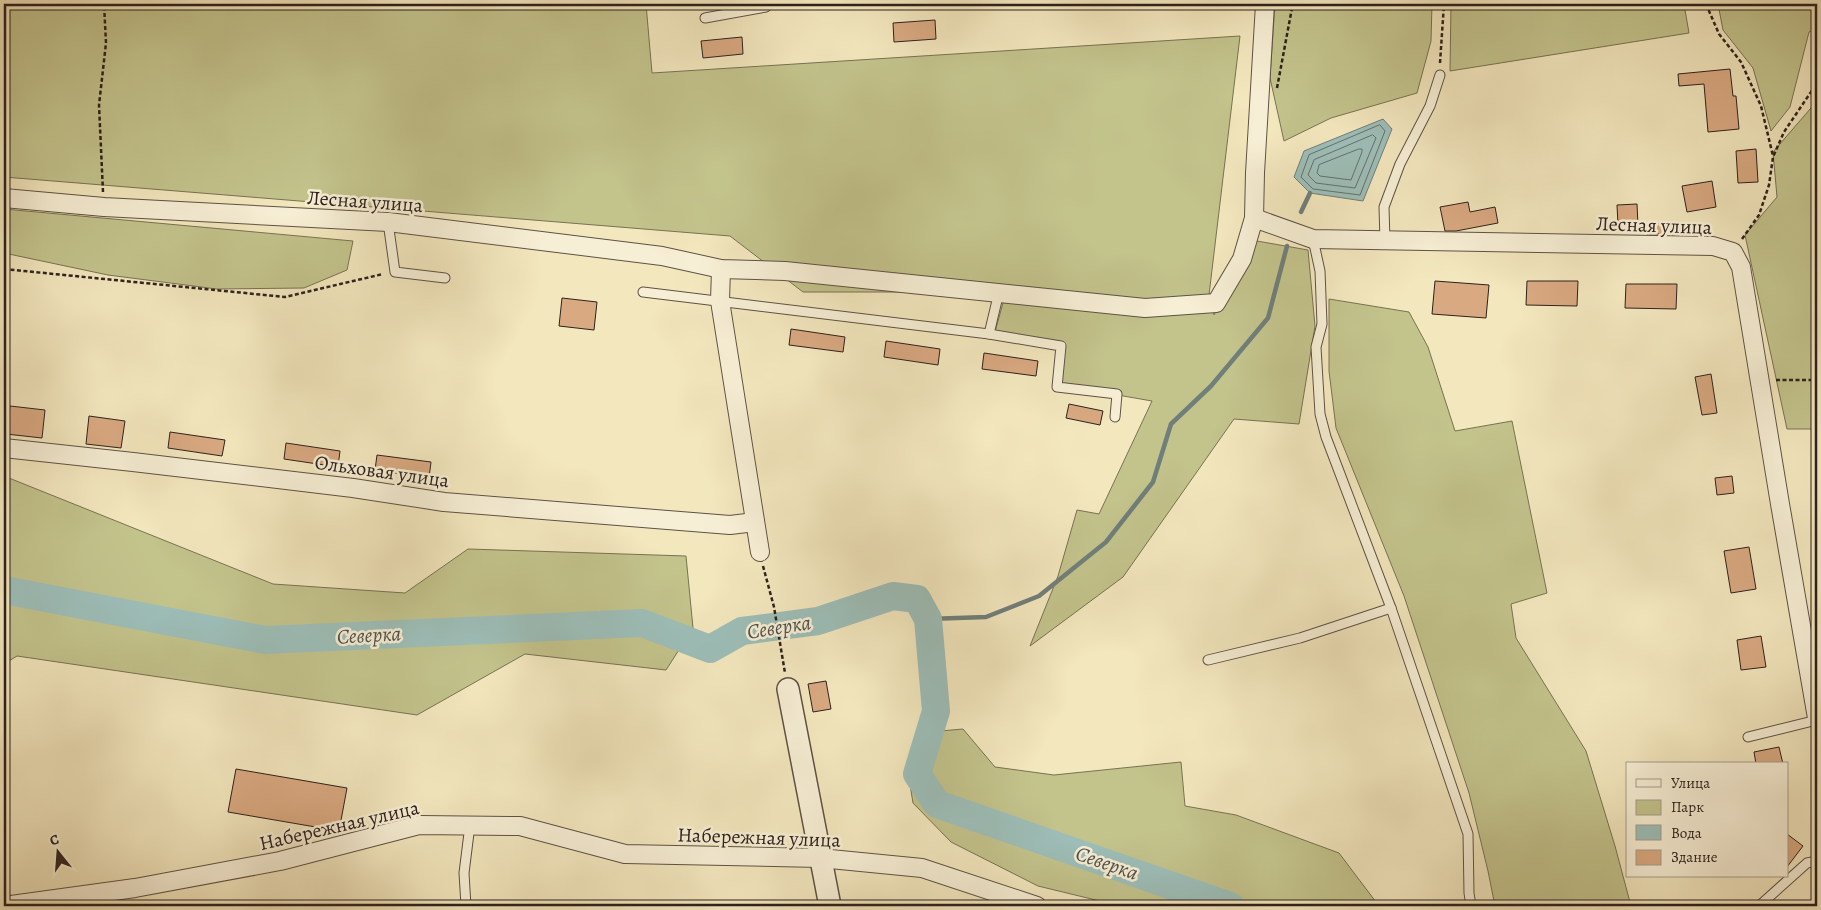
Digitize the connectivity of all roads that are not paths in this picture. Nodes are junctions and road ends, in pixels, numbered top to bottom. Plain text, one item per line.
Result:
1 (768, 4) edge
2 (1265, 4) edge
3 (705, 18) dead end
4 (1440, 75) road end
5 (4, 198) edge
6 (1254, 218) junction
7 (388, 222) junction
8 (1313, 239) junction
9 (1385, 242) junction
10 (721, 268) junction
11 (446, 278) dead end
12 (643, 292) dead end
13 (999, 292) junction
14 (720, 301) junction
15 (989, 334) junction
16 (1115, 417) dead end
17 (4, 448) edge
18 (755, 522) junction
19 (760, 552) road end
20 (1391, 608) junction
21 (1208, 660) dead end
22 (788, 689) road end
23 (1817, 719) edge
24 (1748, 738) dead end
25 (470, 825) junction
26 (820, 858) junction
27 (1817, 861) edge
28 (4, 906) edge
29 (466, 906) edge
30 (830, 906) edge
31 (1037, 906) edge
32 (1471, 906) edge
33 (1759, 906) edge

1 - 3 lane
2 - 6 street
4 - 9 lane
5 - 7 street, Лесная улица
6 - 8 street, Лесная улица
6 - 13 street, Лесная улица
7 - 10 street, Лесная улица
7 - 11 lane
8 - 9 street, Лесная улица
8 - 20 lane
9 - 23 street, Лесная улица
10 - 13 street, Лесная улица
10 - 14 street
12 - 14 lane
13 - 15 lane
14 - 15 lane
14 - 18 street
15 - 16 lane
17 - 18 street, Ольховая улица
18 - 19 street
20 - 21 lane
20 - 32 lane
22 - 26 street
23 - 24 lane
25 - 26 street, Набережная улица
25 - 28 street, Набережная улица
25 - 29 lane
26 - 30 street
26 - 31 street, Набережная улица
27 - 33 lane

